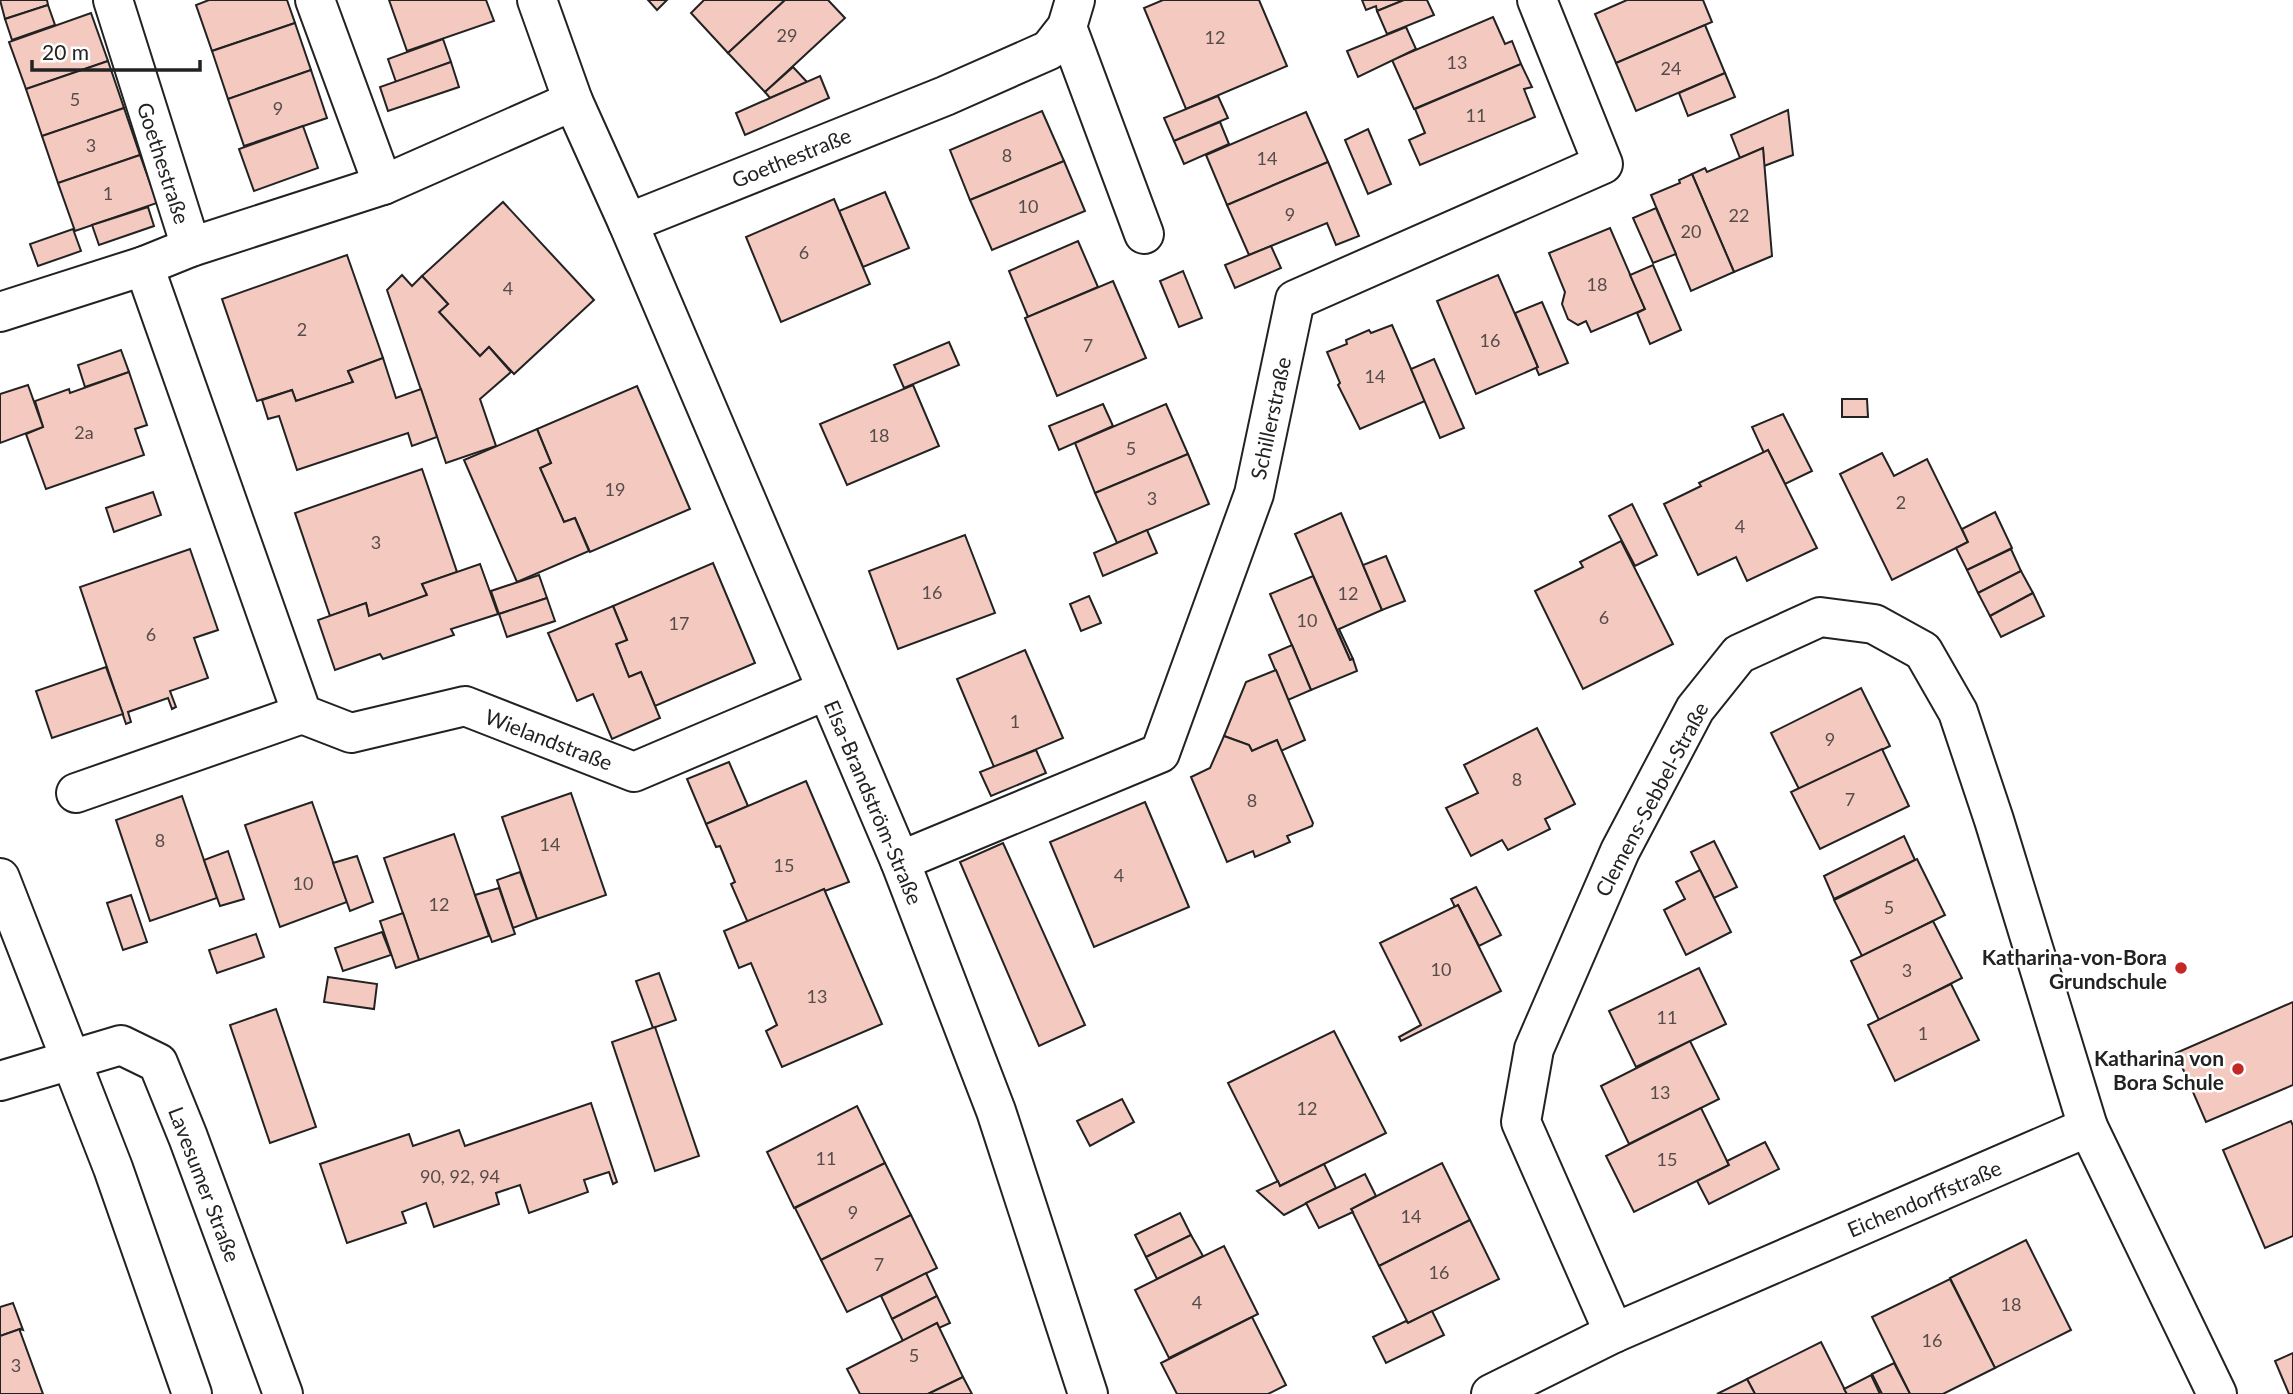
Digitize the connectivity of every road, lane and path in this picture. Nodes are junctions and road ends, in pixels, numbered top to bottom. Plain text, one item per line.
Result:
1 (113, 0) edge
2 (315, 0) edge
3 (537, 0) edge
4 (1537, 0) edge
5 (1071, 13) edge
6 (573, 102) junction
7 (383, 185) junction
8 (628, 222) junction
9 (1144, 234) dead end
10 (191, 247) junction
11 (144, 266) junction
12 (0, 312) edge
13 (827, 690) junction
14 (302, 714) junction
15 (76, 793) dead end
16 (900, 862) junction
17 (0, 878) edge
18 (69, 1059) junction
19 (0, 1081) edge
20 (2088, 1127) junction
21 (1615, 1333) junction
22 (192, 1394) edge
23 (284, 1394) edge
24 (1088, 1394) edge
25 (1491, 1394) edge
26 (2217, 1394) edge

1 - 10 street, Goethestraße
2 - 7 street
3 - 6 street
4 - 16 street, Schillerstraße
5 - 8 street, Goethestraße
5 - 9 street, Goethestraße
6 - 7 street, Goethestraße
6 - 8 street
7 - 10 street, Goethestraße
8 - 13 street, Elsa-Brandström-Straße
10 - 11 street, Goethestraße
11 - 12 street, Goethestraße
11 - 14 street
13 - 14 street, Wielandstraße
13 - 16 street, Elsa-Brandström-Straße
14 - 15 street
16 - 24 street, Elsa-Brandström-Straße
17 - 18 street
18 - 19 street, Lavesumer Straße
18 - 22 street
18 - 23 street, Lavesumer Straße
20 - 21 street, Eichendorffstraße
20 - 21 street, Clemens-Sebbel-Straße
20 - 26 street
21 - 25 street, Eichendorffstraße

